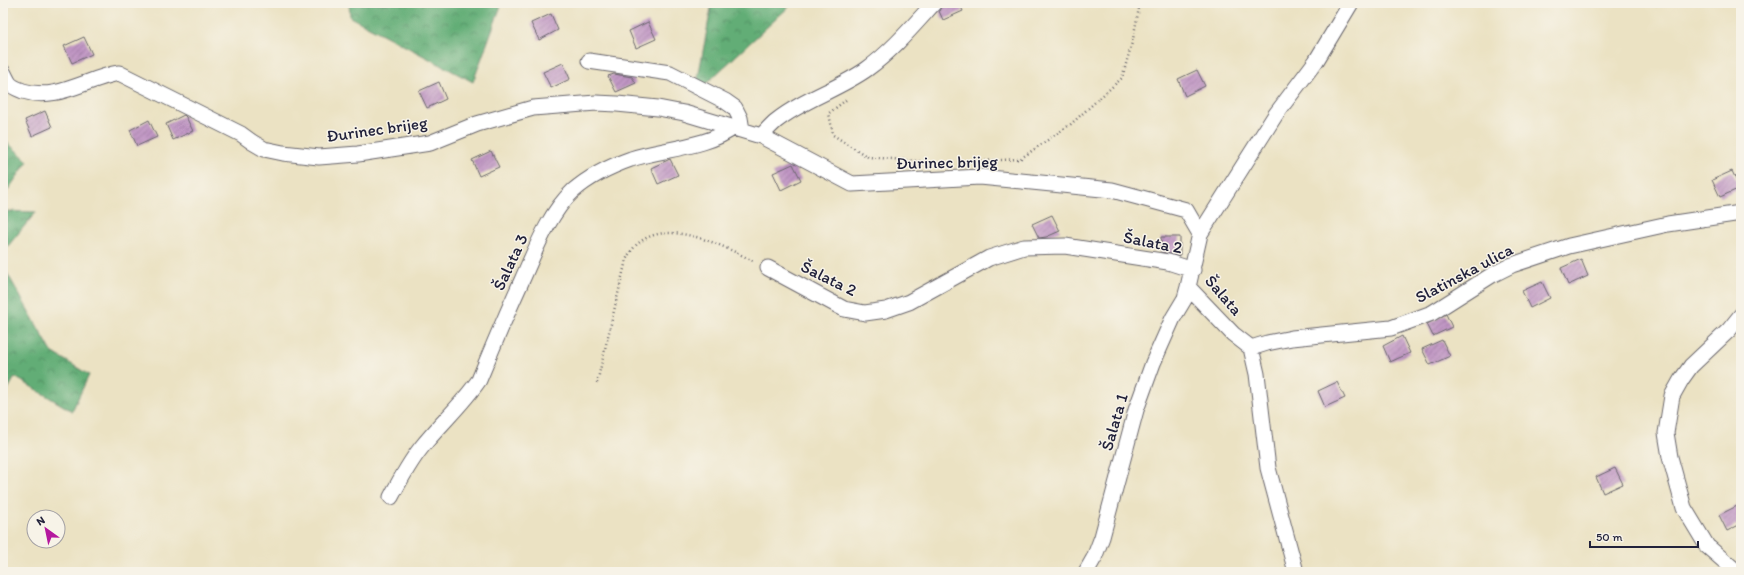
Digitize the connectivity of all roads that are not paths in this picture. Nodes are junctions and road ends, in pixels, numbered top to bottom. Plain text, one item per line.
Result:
1 (934, 3) edge
2 (1351, 3) edge
3 (589, 61) dead end
4 (5, 80) edge
5 (738, 128) junction
6 (761, 136) junction
7 (1741, 213) edge
8 (1200, 234) junction
9 (768, 268) road end
10 (1193, 270) junction
11 (1188, 287) junction
12 (1741, 314) edge
13 (1251, 348) junction
14 (391, 497) dead end
15 (1086, 572) edge
16 (1296, 572) edge
17 (1737, 572) edge

1 - 6 street
2 - 8 street, Šalata
3 - 5 street
4 - 5 street, Đurinec brijeg
5 - 6 street, Đurinec brijeg
5 - 14 street, Šalata 3
6 - 8 street, Đurinec brijeg
7 - 13 street, Slatinska ulica
8 - 10 street, Šalata
9 - 10 street, Šalata 2
10 - 11 street, Šalata
11 - 13 street, Šalata
11 - 15 street, Šalata 1
12 - 17 street
13 - 16 street

